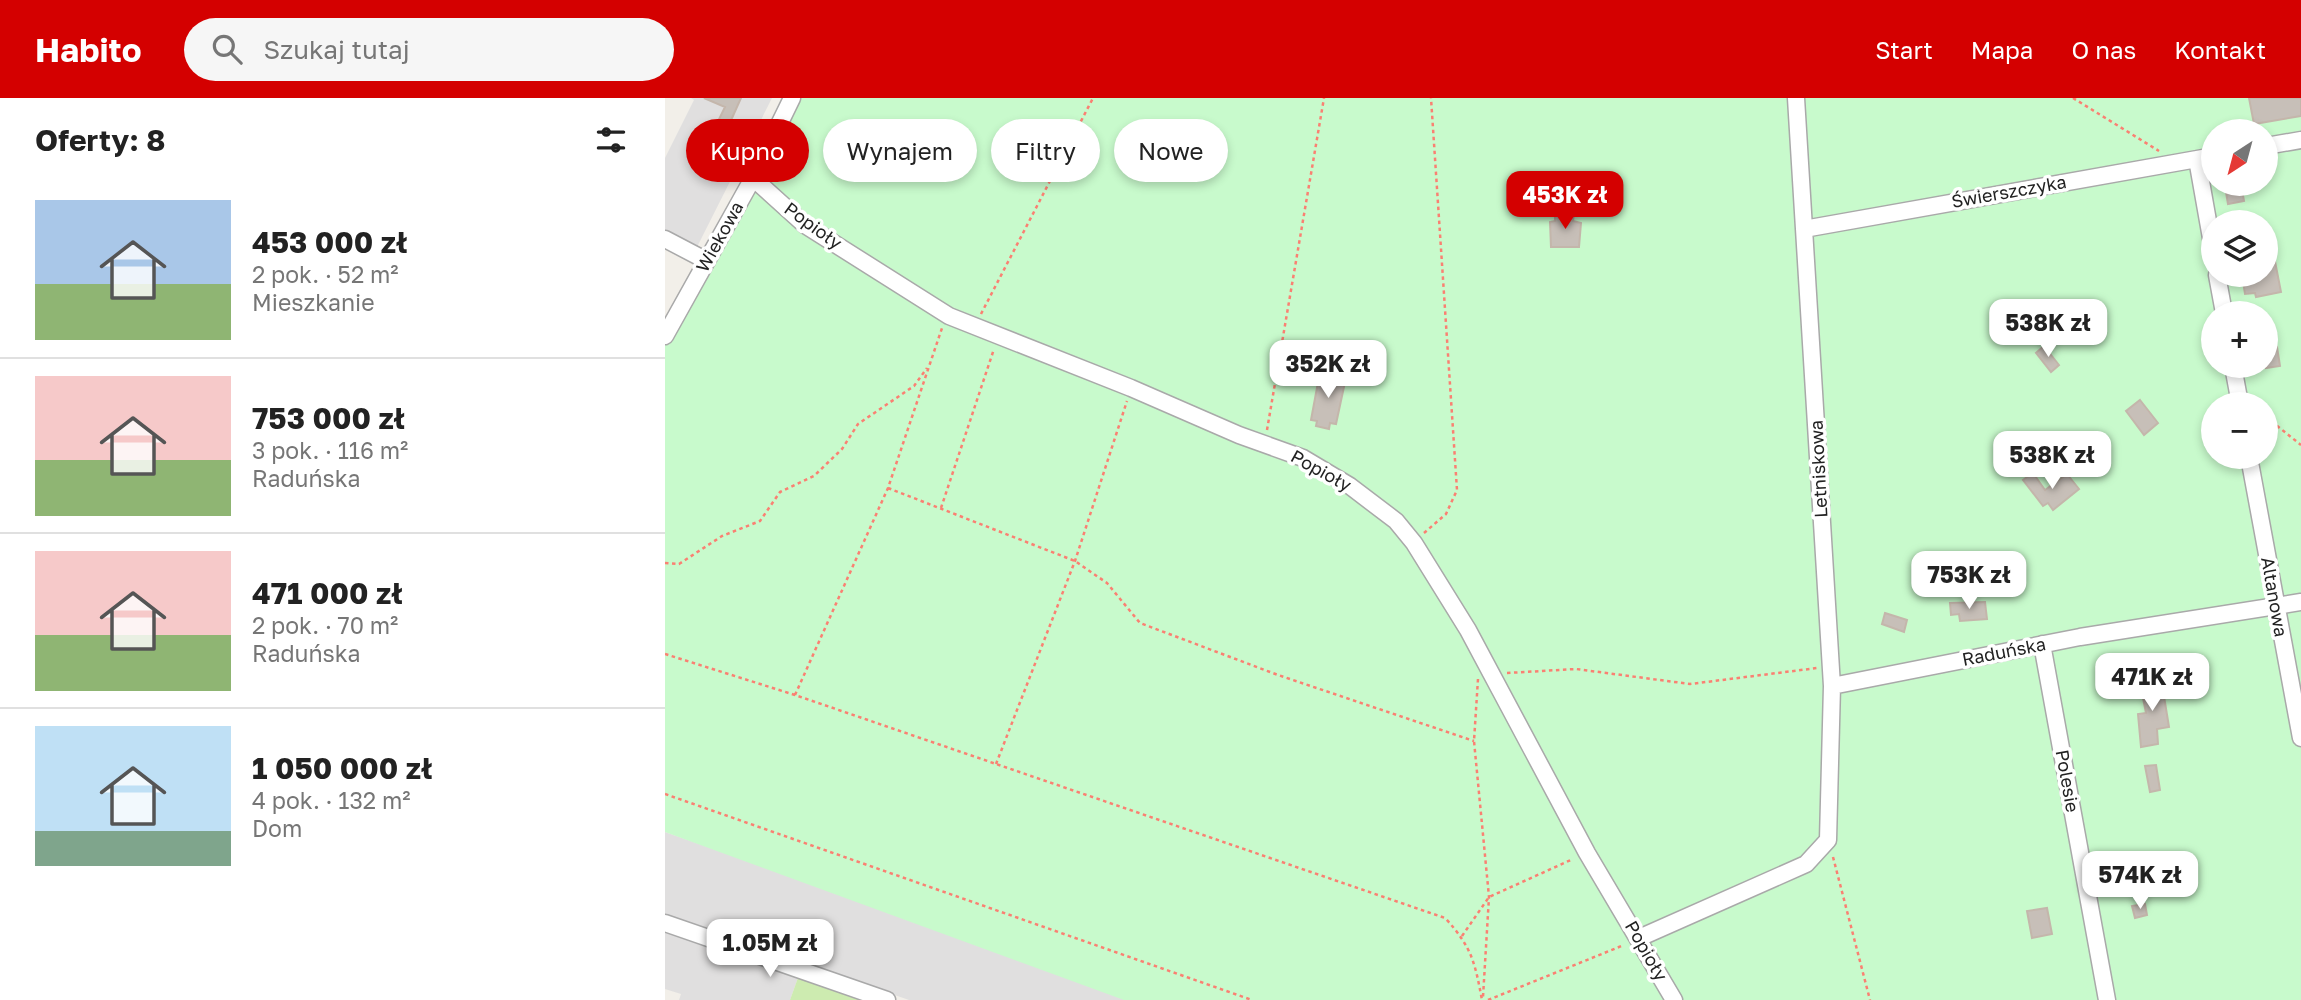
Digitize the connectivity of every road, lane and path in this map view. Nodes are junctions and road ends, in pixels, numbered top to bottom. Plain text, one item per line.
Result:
1 (792, 98) edge
2 (1093, 98) edge
3 (1324, 98) edge
4 (1431, 98) edge
5 (1796, 98) edge
6 (2073, 98) edge
7 (782, 119) edge
8 (2301, 140) edge
9 (2279, 144) edge
10 (2201, 158) edge
11 (2197, 159) junction
12 (2177, 162) junction
13 (751, 182) edge
14 (757, 182) edge
15 (2206, 210) edge
16 (1804, 229) junction
17 (665, 239) edge
18 (707, 261) junction
19 (949, 316) junction
20 (975, 326) junction
21 (665, 336) edge
22 (999, 336) junction
23 (929, 365) junction
24 (1131, 388) junction
25 (2278, 427) edge
26 (1265, 444) junction
27 (2301, 445) edge
28 (2251, 469) edge
29 (888, 488) junction
30 (941, 508) junction
31 (1414, 542) junction
32 (1075, 561) junction
33 (665, 563) edge
34 (2301, 602) edge
35 (2276, 607) junction
36 (2042, 644) junction
37 (665, 654) edge
38 (1480, 655) junction
39 (1830, 666) junction
40 (1490, 674) junction
41 (1832, 686) junction
42 (795, 695) junction
43 (2301, 738) edge
44 (1473, 741) junction
45 (996, 764) junction
46 (665, 793) edge
47 (1828, 840) junction
48 (1587, 853) junction
49 (1489, 897) junction
50 (665, 923) edge
51 (1462, 936) junction
52 (1639, 938) junction
53 (887, 1000) edge
54 (1252, 1000) edge
55 (1484, 1000) edge
56 (1674, 1000) edge
57 (1870, 1000) edge
58 (2107, 1000) edge

1 - 7 street, Wiekowa
2 - 20 path
3 - 26 path
4 - 31 path
5 - 16 street, Letniskowa
6 - 12 path
8 - 9 street
10 - 11 street, Świerszczyka
11 - 12 street, Świerszczyka
11 - 15 street
12 - 16 street, Świerszczyka
13 - 18 street, Wiekowa
14 - 19 street, Popioły
16 - 39 street, Letniskowa
17 - 18 street
18 - 21 street, Wiekowa
19 - 20 street, Popioły
19 - 23 path
20 - 22 street, Popioły
22 - 24 street, Popioły
22 - 30 path
23 - 29 path
23 - 33 path
24 - 26 street, Popioły
24 - 32 path
25 - 27 path
26 - 31 street, Popioły
28 - 35 street, Altanowa
29 - 30 path
29 - 42 path
30 - 32 path
31 - 38 street, Popioły
32 - 44 path
32 - 45 path
34 - 35 street, Raduńska
35 - 36 street, Raduńska
35 - 43 street, Altanowa
36 - 41 street, Raduńska
36 - 58 street, Polesie
37 - 42 path
38 - 40 street, Popioły
38 - 44 path
39 - 40 path
39 - 41 street, Letniskowa
40 - 48 street, Popioły
41 - 47 street, Letniskowa
42 - 45 path
44 - 49 path
45 - 51 path
46 - 54 path
47 - 52 street
47 - 57 path
48 - 49 path
48 - 52 street, Popioły
49 - 51 path
49 - 55 path
50 - 53 street
51 - 55 path
52 - 55 path
52 - 56 street, Popioły

